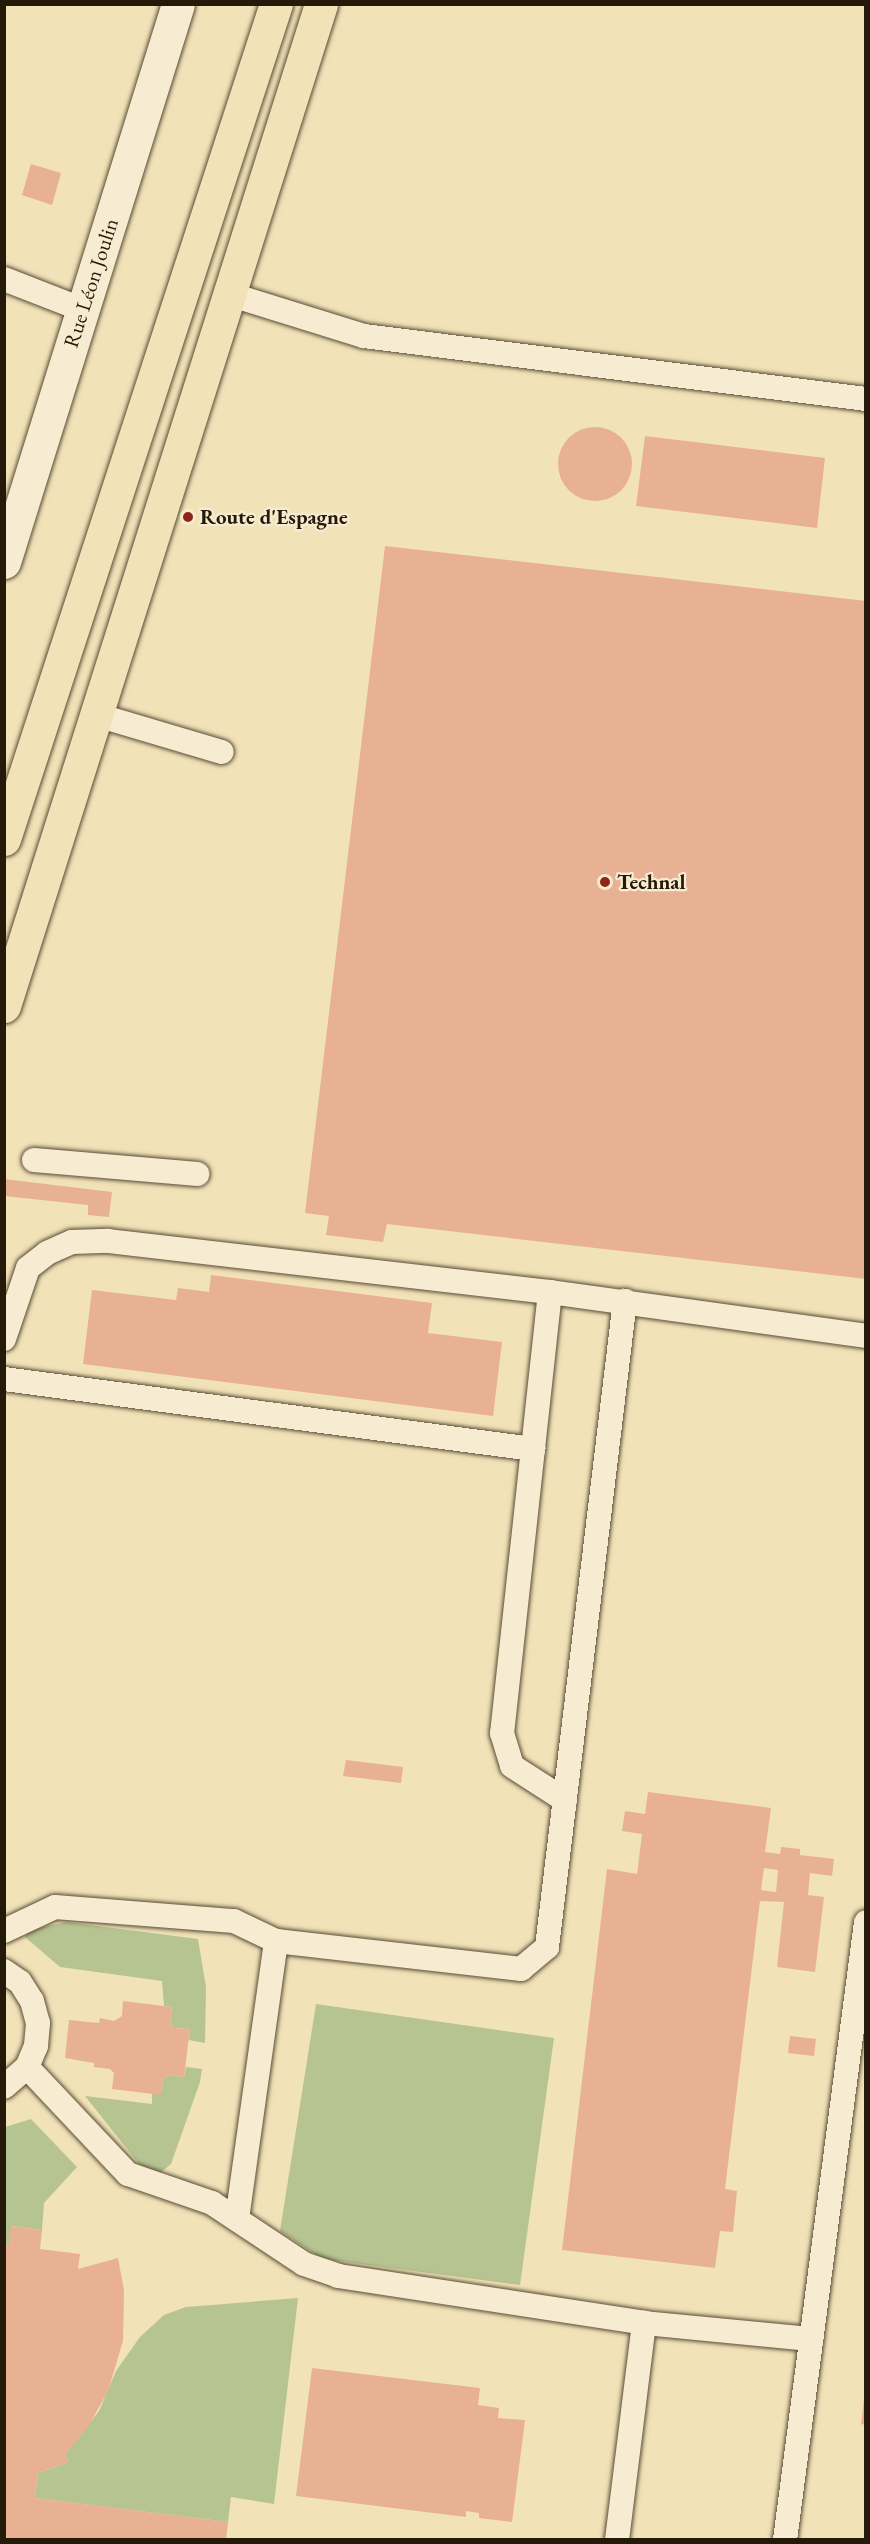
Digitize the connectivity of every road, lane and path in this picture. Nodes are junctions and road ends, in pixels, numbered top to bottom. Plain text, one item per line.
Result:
1 (178, 4) edge
2 (276, 4) edge
3 (321, 4) edge
4 (4, 279) edge
5 (229, 294) junction
6 (81, 309) junction
7 (866, 399) edge
8 (4, 562) edge
9 (97, 714) junction
10 (222, 752) dead end
11 (4, 838) edge
12 (4, 1006) edge
13 (34, 1160) dead end
14 (197, 1174) dead end
15 (550, 1292) junction
16 (625, 1301) junction
17 (866, 1336) edge
18 (4, 1339) edge
19 (4, 1379) edge
20 (533, 1449) junction
21 (565, 1800) junction
22 (866, 1922) edge
23 (4, 1930) edge
24 (276, 1941) junction
25 (4, 1971) edge
26 (27, 2067) junction
27 (4, 2087) edge
28 (237, 2219) junction
29 (644, 2323) junction
30 (811, 2339) junction
31 (618, 2540) edge
32 (785, 2540) edge

1 - 6 street, Rue Léon Joulin
2 - 11 main road
3 - 5 main road
4 - 6 lane
5 - 7 lane
5 - 9 main road
6 - 8 street, Rue Léon Joulin
9 - 10 lane
9 - 12 main road
13 - 14 lane
15 - 16 lane
15 - 18 lane
15 - 20 lane
16 - 17 lane
16 - 21 lane
19 - 20 lane
20 - 21 lane
21 - 24 lane
22 - 30 lane
23 - 24 lane
24 - 28 lane
25 - 26 lane
26 - 27 lane
26 - 28 lane
28 - 29 lane
29 - 30 lane
29 - 31 lane
30 - 32 lane

